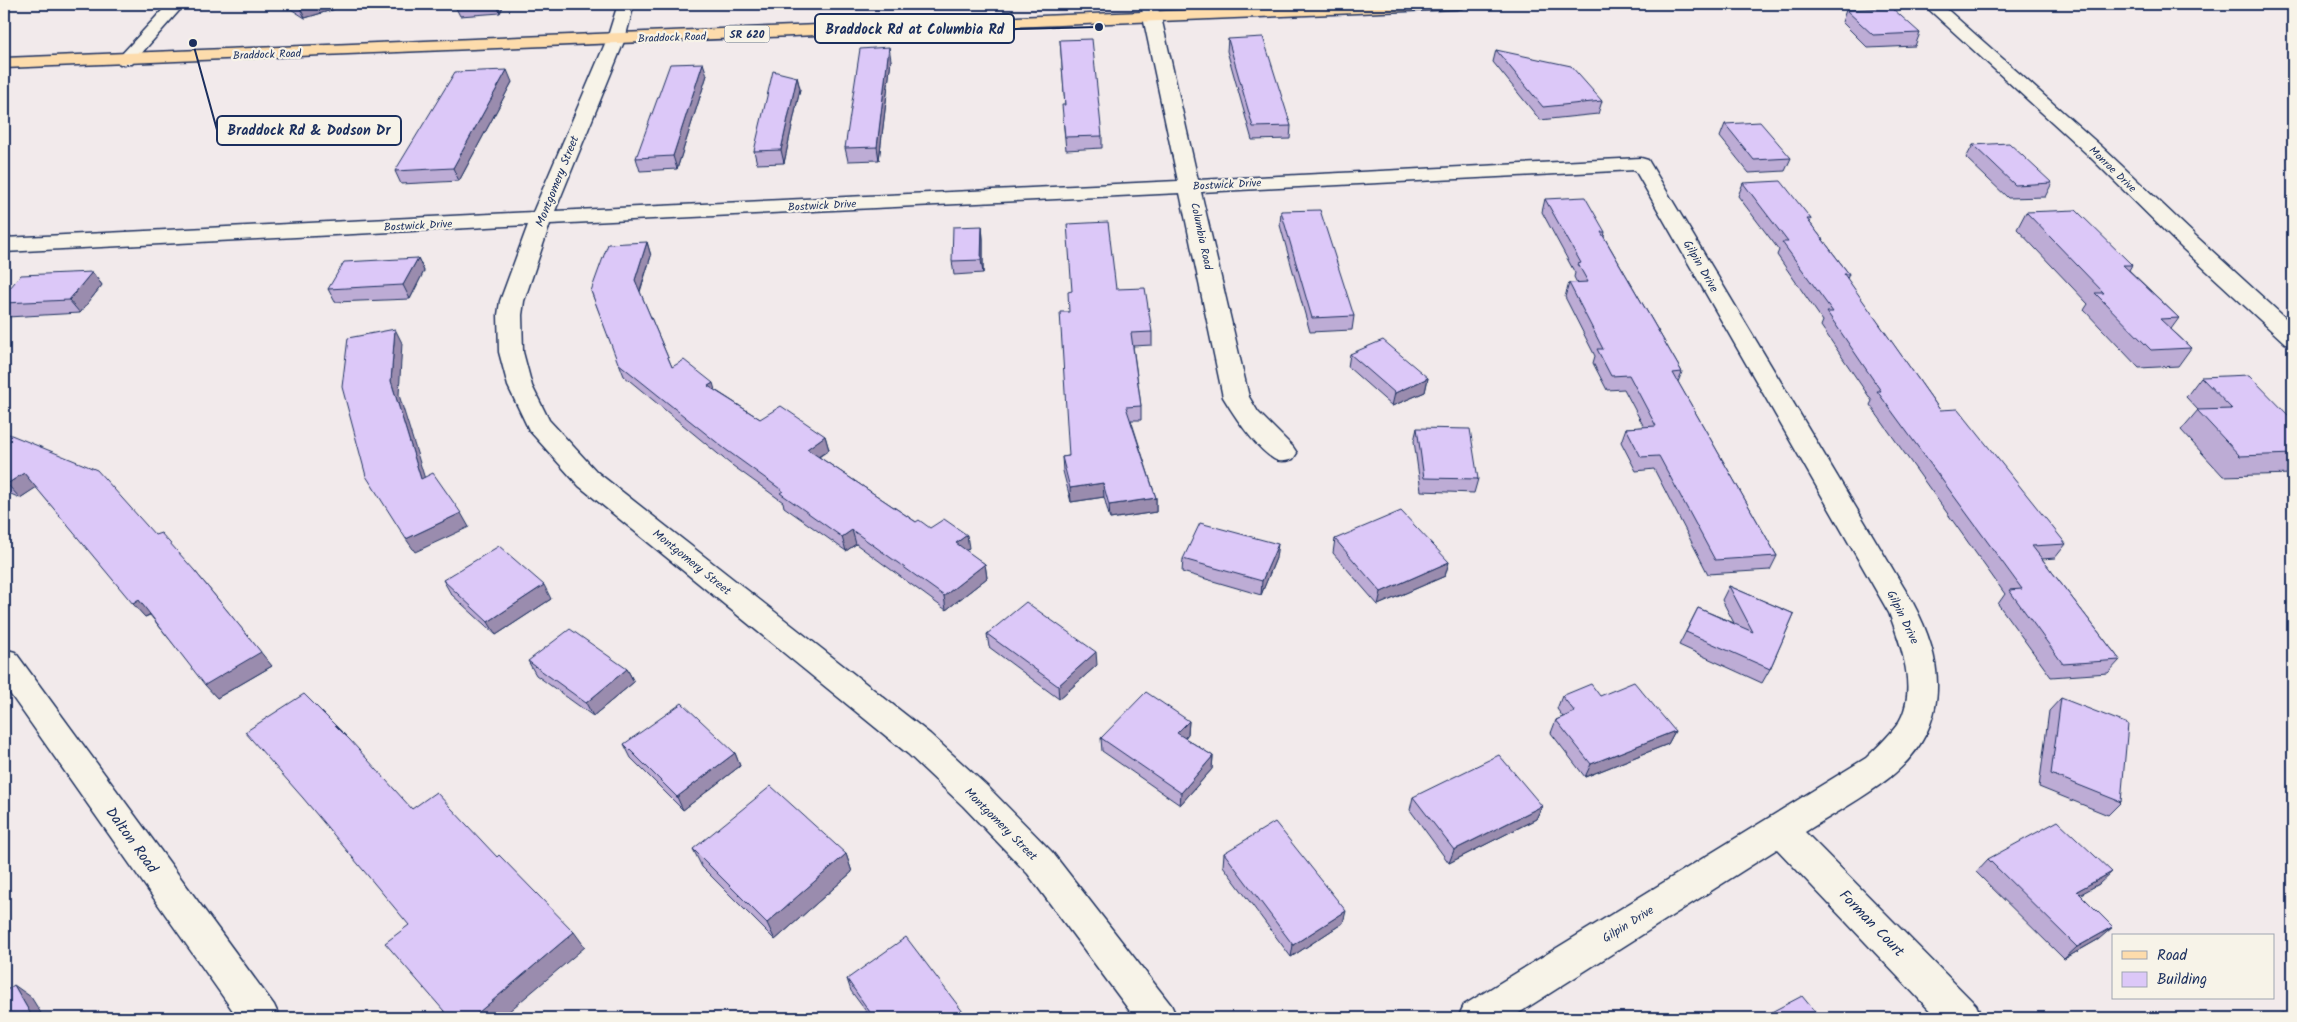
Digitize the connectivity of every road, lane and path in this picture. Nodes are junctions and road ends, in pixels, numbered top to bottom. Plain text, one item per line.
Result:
1 (177, 4) edge
2 (626, 4) edge
3 (1456, 4) edge
4 (1931, 4) edge
5 (1150, 10) edge
6 (616, 39) junction
7 (126, 60) junction
8 (4, 63) edge
9 (37, 63) junction
10 (4, 67) edge
11 (1641, 164) joint
12 (1191, 186) junction
13 (541, 218) junction
14 (4, 245) edge
15 (2293, 338) edge
16 (1284, 453) dead end
17 (4, 662) edge
18 (1780, 829) junction
19 (261, 1018) edge
20 (1158, 1018) edge
21 (1477, 1018) edge
22 (1963, 1018) edge

1 - 7 street
2 - 6 street, Montgomery Street
3 - 5 main road, Braddock Road / SR 620
4 - 15 street, Monroe Drive
5 - 6 main road, Braddock Road / SR 620
5 - 12 street, Columbia Road
6 - 7 main road, Braddock Road / SR 620
6 - 13 street, Montgomery Street
7 - 9 main road, Braddock Road / SR 620
8 - 9 main road, Braddock Road / SR 620
9 - 10 main road, Braddock Road / SR 620
11 - 12 street, Bostwick Drive
11 - 18 street, Gilpin Drive
12 - 13 street, Bostwick Drive
12 - 16 street, Columbia Road
13 - 14 street, Bostwick Drive
13 - 20 street, Montgomery Street
17 - 19 street, Dalton Road
18 - 21 street, Gilpin Drive
18 - 22 street, Forman Court

